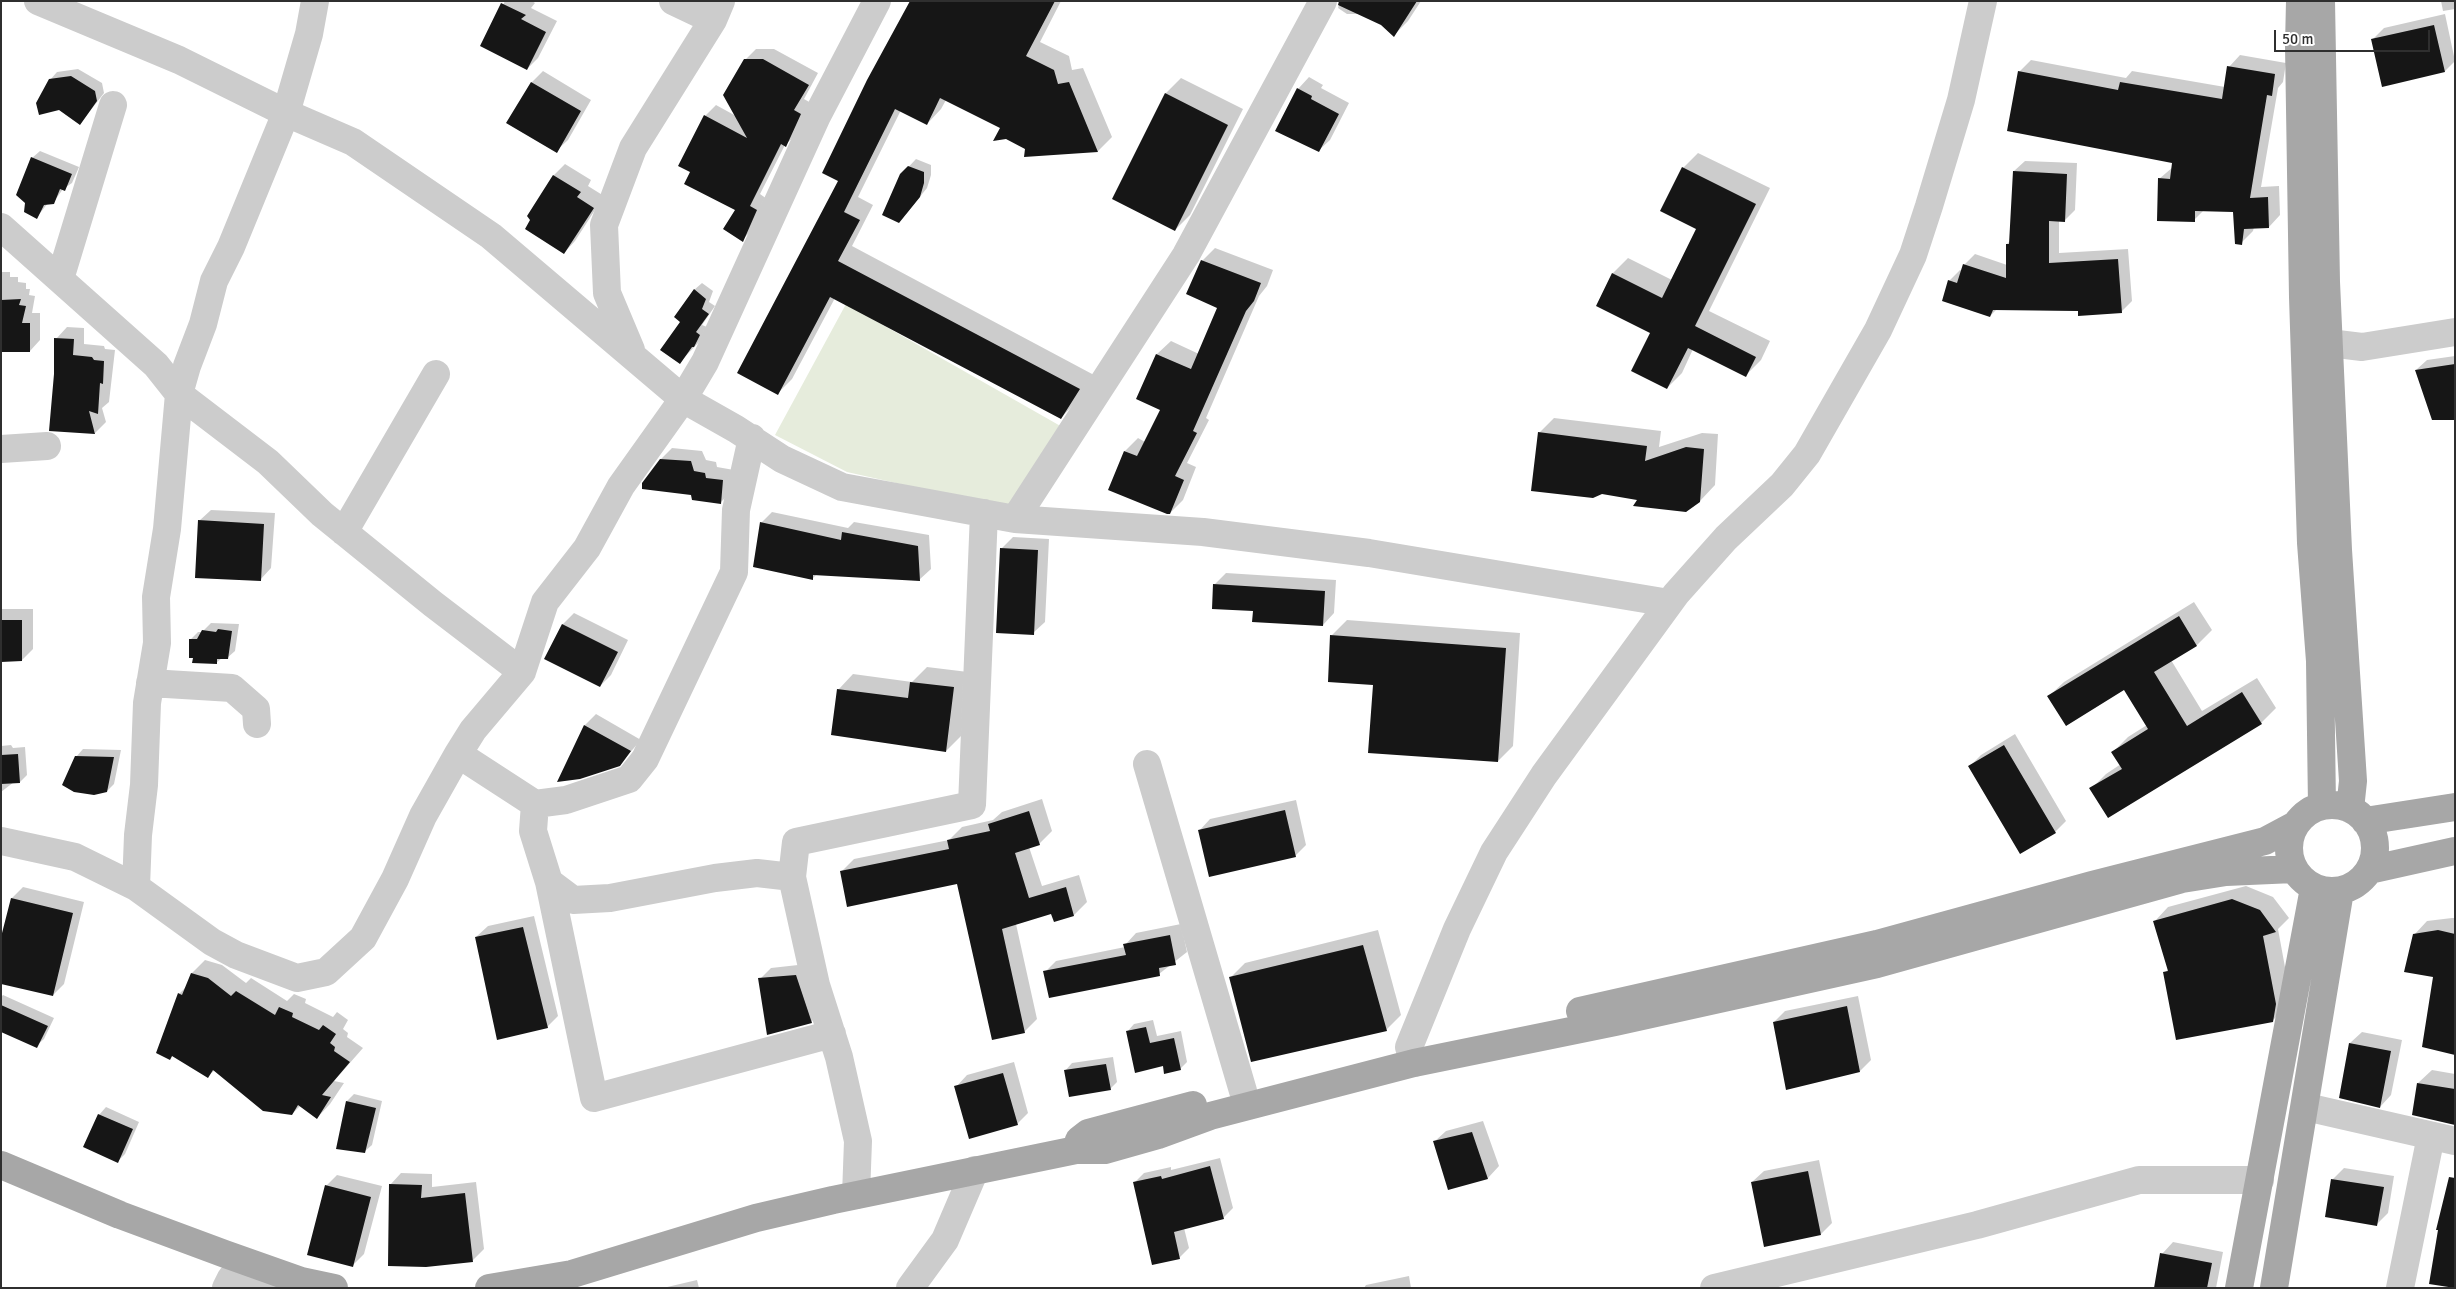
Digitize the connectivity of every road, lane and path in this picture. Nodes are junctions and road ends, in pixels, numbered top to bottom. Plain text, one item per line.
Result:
1 (38, 1) edge
2 (315, 1) edge
3 (673, 1) edge
4 (878, 1) edge
5 (1323, 1) edge
6 (1983, 1) edge
7 (2300, 1) edge
8 (2321, 1) edge
9 (717, 10) edge
10 (113, 104) dead end
11 (286, 113) junction
12 (1, 227) edge
13 (60, 279) junction
14 (2455, 332) edge
15 (2329, 343) junction
16 (634, 356) junction
17 (436, 374) dead end
18 (179, 394) junction
19 (683, 399) junction
20 (752, 438) junction
21 (47, 446) dead end
22 (1, 449) edge
23 (984, 513) junction
24 (1015, 519) junction
25 (344, 532) junction
26 (1669, 603) junction
27 (522, 672) junction
28 (150, 683) junction
29 (257, 724) dead end
30 (458, 754) junction
31 (1148, 764) dead end
32 (535, 804) junction
33 (2322, 806) junction
34 (2455, 807) edge
35 (2357, 815) junction
36 (2295, 825) junction
37 (1, 841) edge
38 (2455, 851) edge
39 (2294, 869) junction
40 (2370, 870) junction
41 (792, 877) junction
42 (549, 882) junction
43 (136, 887) junction
44 (2327, 889) junction
45 (832, 1034) junction
46 (1412, 1055) junction
47 (1243, 1091) junction
48 (2306, 1107) junction
49 (2443, 1139) edge
50 (1076, 1150) junction
51 (1, 1166) edge
52 (975, 1170) junction
53 (2260, 1180) junction
54 (856, 1195) junction
55 (226, 1288) edge
56 (267, 1288) edge
57 (334, 1288) edge
58 (489, 1288) edge
59 (910, 1288) edge
60 (1714, 1288) edge
61 (2239, 1288) edge
62 (2274, 1288) edge
63 (2400, 1288) edge

1 - 11 street
2 - 11 street
3 - 9 street
4 - 19 street
5 - 24 street
6 - 26 street
7 - 33 main road
8 - 15 main road
9 - 16 street
10 - 13 street
11 - 16 street
11 - 18 street
12 - 13 street
13 - 18 street
14 - 15 street
15 - 35 main road
16 - 19 street
17 - 25 street
18 - 25 street
18 - 28 street
19 - 20 street
19 - 27 street
20 - 23 street
20 - 32 street
21 - 22 street
23 - 24 street
23 - 41 street
24 - 26 street
25 - 27 street
26 - 46 street
27 - 30 street
28 - 29 street
28 - 43 street
30 - 32 street
30 - 43 street
31 - 47 street
32 - 42 street
33 - 35 main road
33 - 36 main road
34 - 35 main road
35 - 40 main road
36 - 39 main road
36 - 46 main road
37 - 43 street
38 - 40 main road
39 - 44 main road
39 - 46 main road
40 - 44 main road
41 - 42 street
41 - 45 street
42 - 45 street
44 - 48 main road
44 - 53 main road
45 - 54 street
46 - 47 main road
46 - 50 main road
47 - 50 main road
48 - 49 street
48 - 62 main road
49 - 63 street
50 - 52 main road
51 - 57 main road
52 - 54 main road
52 - 59 street
53 - 60 street
53 - 61 main road
54 - 58 main road
55 - 56 street

